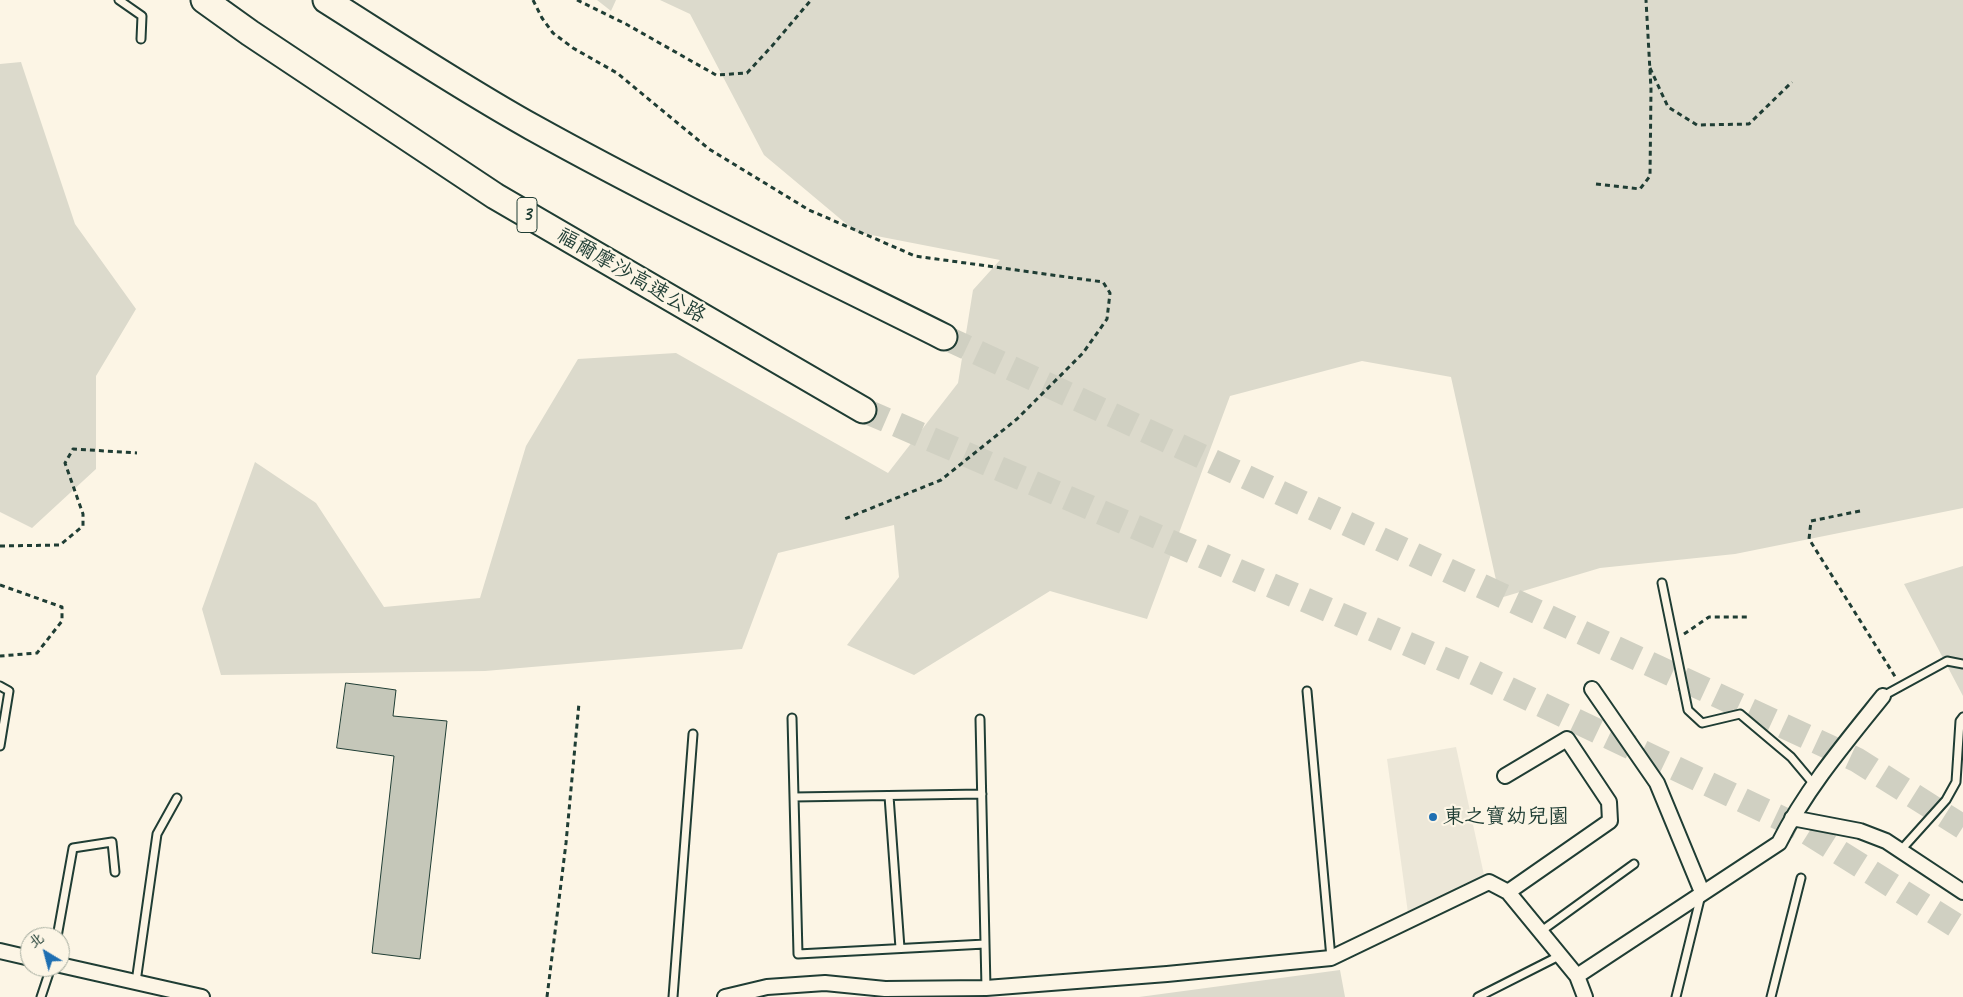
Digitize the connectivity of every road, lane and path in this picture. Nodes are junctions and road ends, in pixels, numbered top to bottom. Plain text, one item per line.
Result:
1 (119, 0) edge
2 (204, 0) edge
3 (326, 0) edge
4 (533, 0) edge
5 (577, 0) edge
6 (811, 0) edge
7 (1646, 0) edge
8 (141, 39) dead end
9 (1649, 66) junction
10 (1792, 82) dead end
11 (1596, 184) dead end
12 (944, 337) tunnel mouth
13 (863, 410) tunnel mouth
14 (137, 453) dead end
15 (1860, 512) dead end
16 (842, 520) dead end
17 (0, 546) edge
18 (1662, 582) dead end
19 (0, 585) edge
20 (1748, 617) dead end
21 (1674, 640) junction
22 (0, 656) edge
23 (1963, 664) edge
24 (0, 686) edge
25 (1901, 686) junction
26 (1592, 689) dead end
27 (1307, 691) dead end
28 (1883, 696) joint
29 (579, 703) dead end
30 (1963, 717) edge
31 (792, 718) dead end
32 (980, 719) dead end
33 (693, 734) dead end
34 (0, 746) edge
35 (1505, 776) dead end
36 (982, 794) junction
37 (889, 796) junction
38 (794, 797) junction
39 (177, 798) dead end
40 (1792, 818) junction
41 (1901, 850) junction
42 (1634, 864) dead end
43 (115, 872) dead end
44 (1801, 878) dead end
45 (1508, 892) junction
46 (1702, 892) junction
47 (1963, 892) edge
48 (59, 927) edge
49 (1540, 932) junction
50 (986, 944) junction
51 (900, 948) junction
52 (0, 951) edge
53 (20, 956) edge
54 (1559, 956) junction
55 (1331, 958) junction
56 (70, 967) edge
57 (1576, 976) junction
58 (48, 977) edge
59 (136, 982) junction
60 (986, 988) junction
61 (41, 997) edge
62 (202, 997) edge
63 (547, 997) edge
64 (673, 997) edge
65 (725, 997) edge
66 (1478, 997) edge
67 (1585, 997) edge
68 (1676, 997) edge
69 (1771, 997) edge

1 - 8 lane
2 - 13 highway, 福爾摩沙高速公路 / 3
3 - 12 highway
4 - 16 path
5 - 6 path
7 - 9 path
9 - 10 path
9 - 11 path
14 - 17 path
15 - 25 path
18 - 21 lane
19 - 22 path
20 - 21 path
21 - 40 lane
23 - 25 lane
24 - 34 lane
25 - 28 lane
26 - 46 street
27 - 55 lane
28 - 40 street
29 - 63 path
30 - 41 lane
31 - 38 lane
32 - 36 lane
33 - 64 lane
35 - 45 street
36 - 37 lane
36 - 50 lane
37 - 38 lane
37 - 51 lane
38 - 51 lane
39 - 59 lane
40 - 41 street
40 - 46 street
41 - 47 street
42 - 49 lane
43 - 48 lane
44 - 69 lane
45 - 49 street
45 - 55 street
46 - 57 street
46 - 68 lane
49 - 54 street
50 - 51 lane
50 - 60 lane
52 - 53 street
54 - 57 street
54 - 66 lane
55 - 60 street
56 - 59 street
57 - 67 street
58 - 61 lane
59 - 62 street
60 - 65 street

